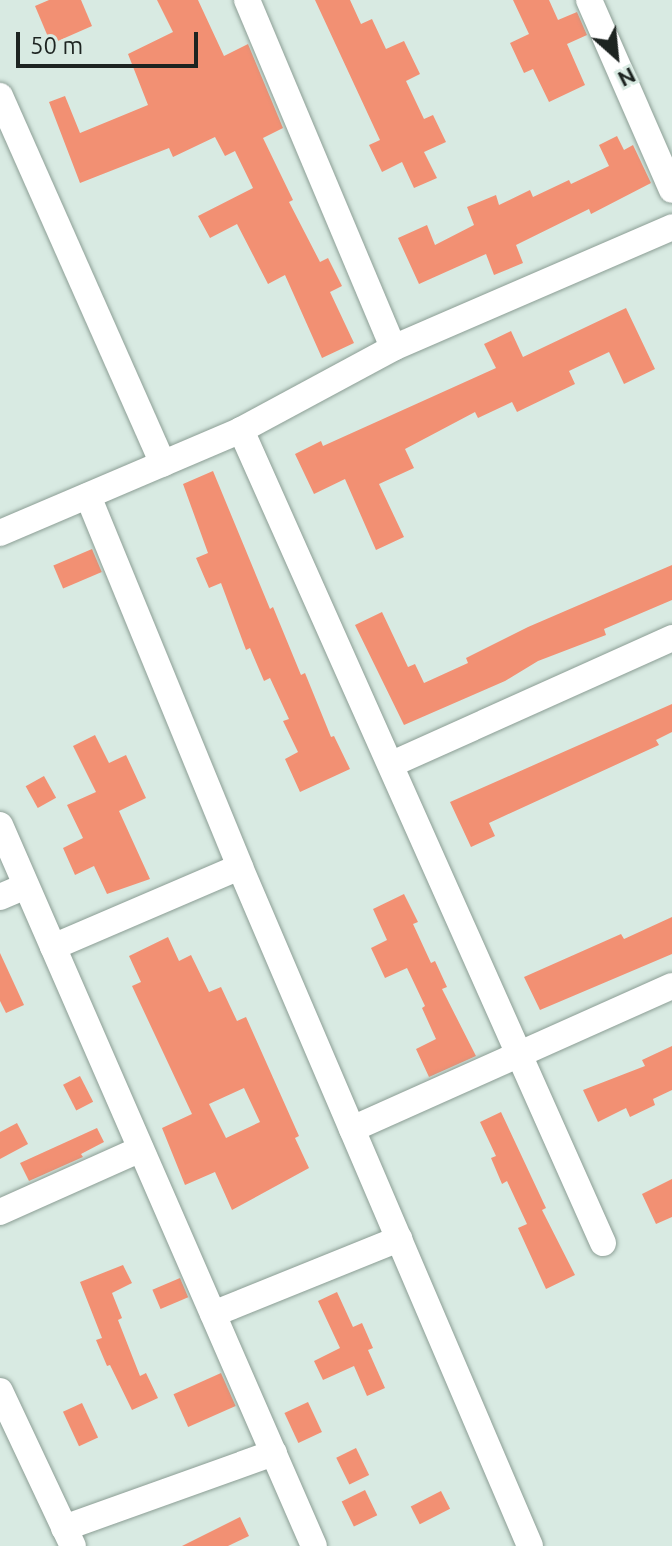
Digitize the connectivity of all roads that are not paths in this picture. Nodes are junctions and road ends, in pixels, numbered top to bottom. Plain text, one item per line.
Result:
1 (247, 0) edge
2 (589, 0) edge
3 (0, 96) edge
4 (672, 190) edge
5 (672, 227) edge
6 (393, 348) junction
7 (241, 430) junction
8 (163, 463) junction
9 (88, 496) junction
10 (0, 533) edge
11 (672, 638) edge
12 (392, 764) junction
13 (0, 825) edge
14 (240, 867) junction
15 (26, 886) junction
16 (0, 897) edge
17 (53, 947) junction
18 (672, 986) edge
19 (519, 1053) junction
20 (352, 1129) junction
21 (141, 1149) junction
22 (0, 1212) edge
23 (399, 1239) junction
24 (603, 1243) dead end
25 (213, 1314) junction
26 (0, 1391) edge
27 (274, 1453) junction
28 (68, 1537) edge
29 (314, 1546) edge
30 (530, 1546) edge

1 - 6 street
2 - 4 street
3 - 8 street
5 - 6 street
6 - 7 street
7 - 8 street
7 - 12 street
8 - 9 street
9 - 10 street
9 - 14 street
11 - 12 street
12 - 19 street
13 - 15 street
14 - 17 street
14 - 20 street
15 - 16 street
15 - 17 street
17 - 21 street
18 - 19 street
19 - 20 street
19 - 24 street
20 - 23 street
21 - 22 street
21 - 25 street
23 - 25 street
23 - 30 street
25 - 27 street
26 - 28 street
27 - 28 street
27 - 29 street

